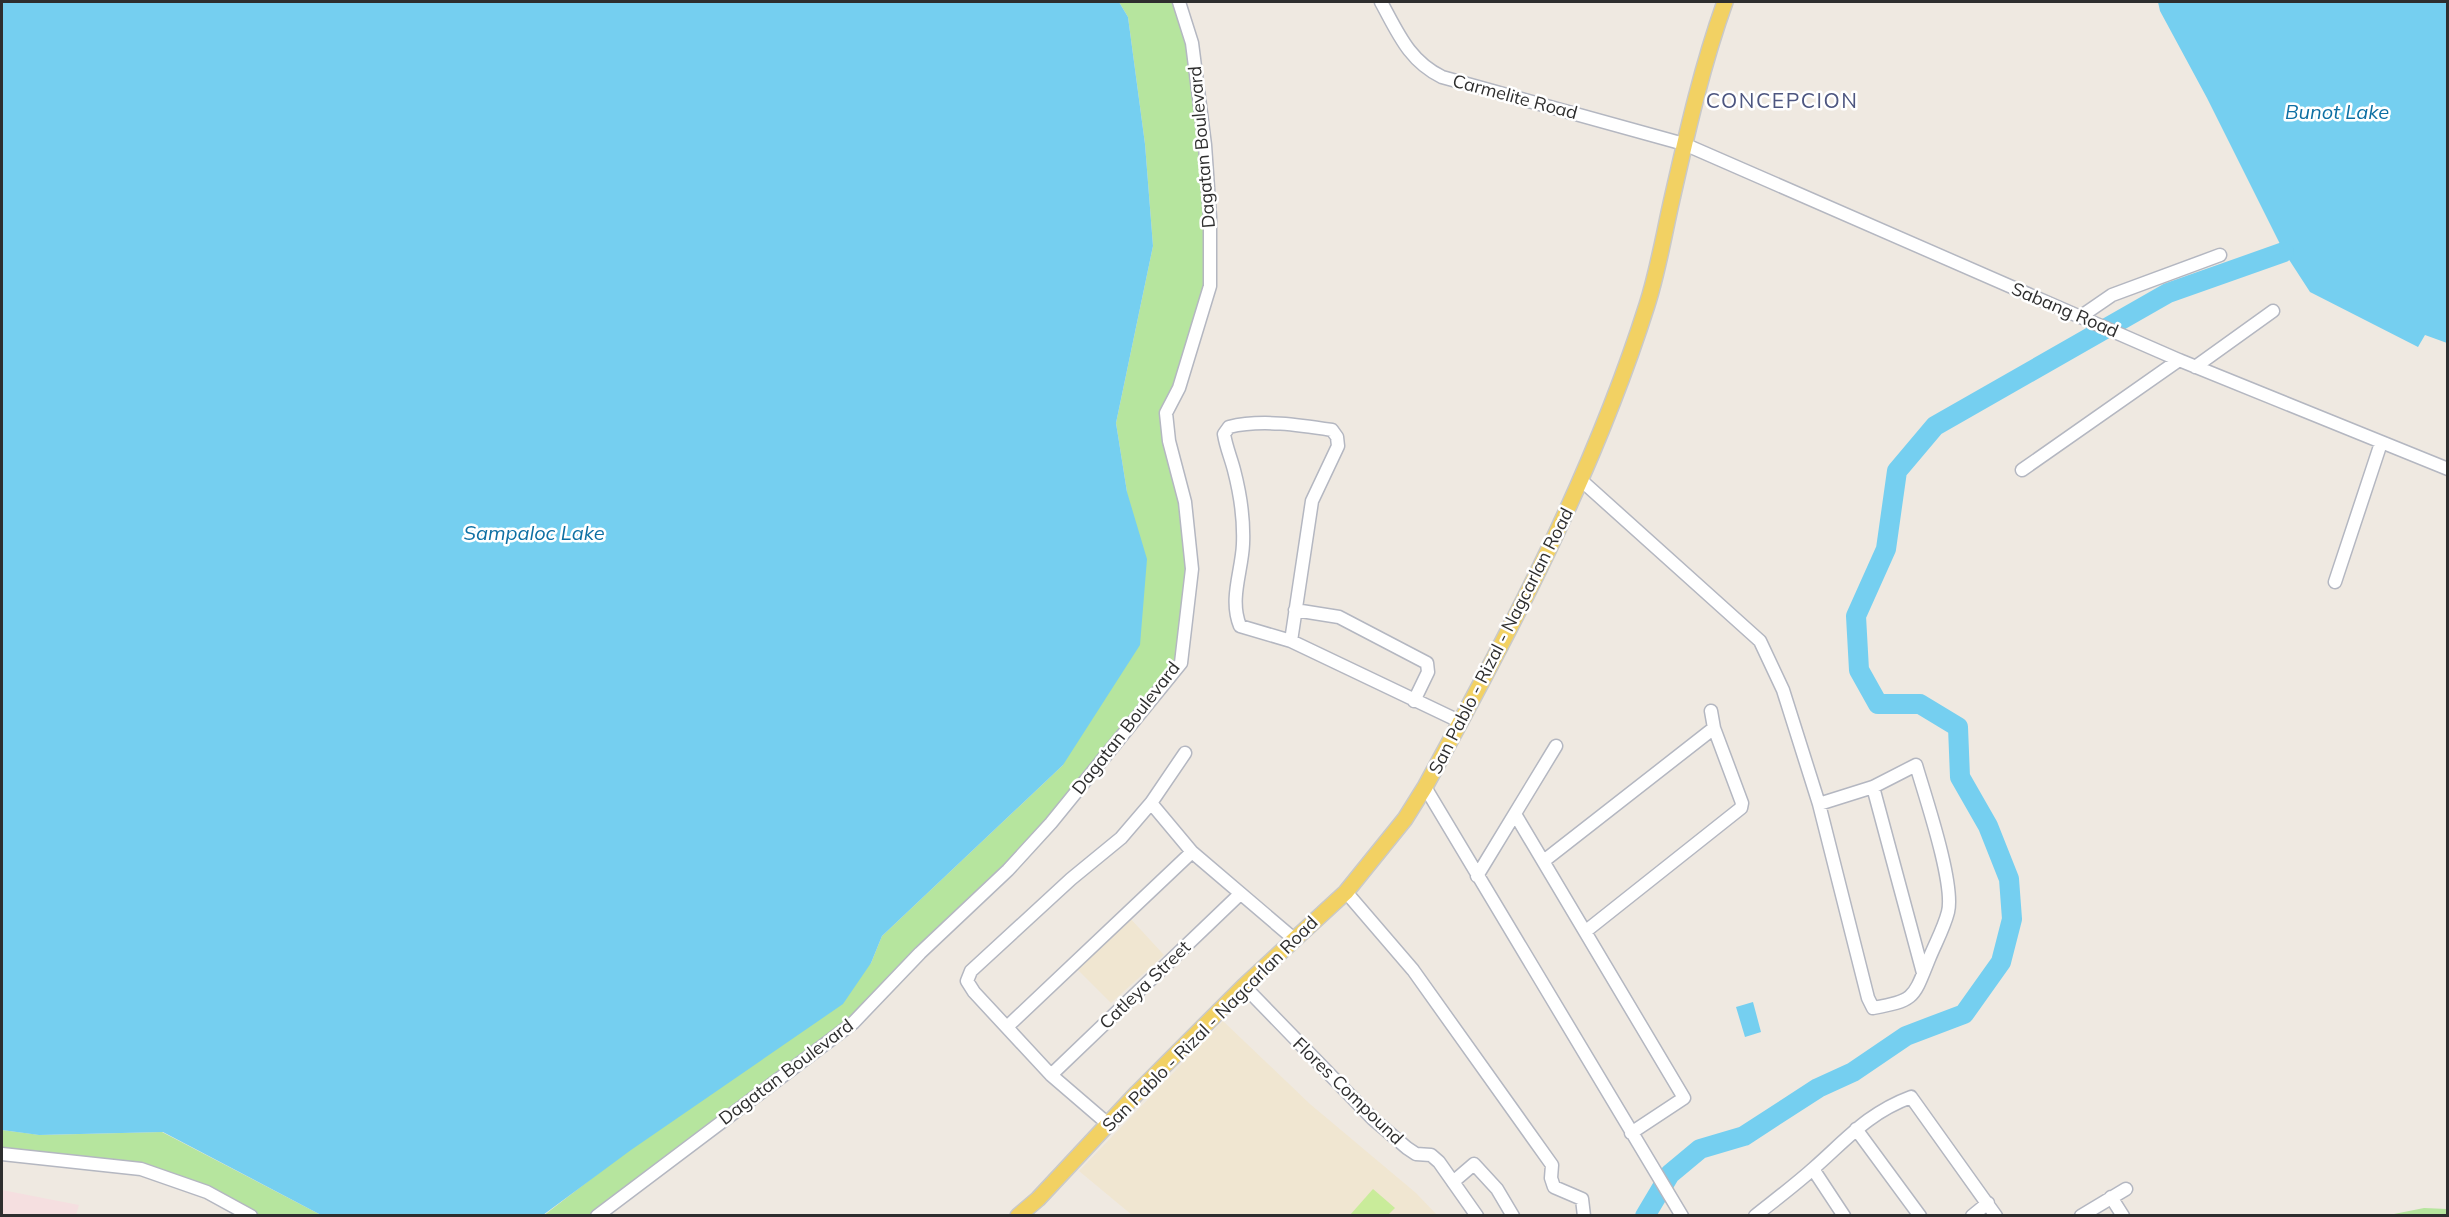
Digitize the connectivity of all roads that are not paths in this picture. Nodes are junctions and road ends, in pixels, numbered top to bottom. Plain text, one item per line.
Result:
1 (1179, 2) edge
2 (1382, 2) edge
3 (1725, 2) edge
4 (1684, 144) junction
5 (2220, 255) dead end
6 (2273, 311) dead end
7 (2080, 317) junction
8 (2180, 360) junction
9 (2195, 367) junction
10 (2381, 442) junction
11 (2022, 470) dead end
12 (2448, 470) edge
13 (1582, 481) junction
14 (2335, 582) dead end
15 (1294, 610) junction
16 (1291, 641) junction
17 (1414, 701) junction
18 (1711, 711) dead end
19 (1461, 722) junction
20 (1714, 728) junction
21 (1556, 746) dead end
22 (1185, 753) dead end
23 (1425, 787) junction
24 (1873, 787) junction
25 (1152, 803) junction
26 (1819, 804) junction
27 (1515, 814) junction
28 (1192, 852) junction
29 (1545, 860) junction
30 (1477, 876) junction
31 (1346, 892) junction
32 (1239, 895) junction
33 (1586, 931) junction
34 (1294, 939) junction
35 (1923, 973) junction
36 (1244, 986) junction
37 (1007, 1027) junction
38 (1051, 1075) junction
39 (1108, 1124) junction
40 (1856, 1129) junction
41 (1631, 1133) junction
42 (2, 1154) edge
43 (1814, 1168) junction
44 (1453, 1182) junction
45 (2126, 1189) dead end
46 (2111, 1197) junction
47 (1988, 1203) junction
48 (1769, 1211) edge
49 (251, 1215) edge
50 (597, 1215) edge
51 (1018, 1215) edge
52 (1477, 1215) edge
53 (1513, 1215) edge
54 (1584, 1215) edge
55 (1682, 1215) edge
56 (1755, 1215) edge
57 (1844, 1215) edge
58 (1920, 1215) edge
59 (1972, 1215) edge
60 (1996, 1215) edge
61 (2081, 1215) edge
62 (2123, 1215) edge

1 - 50 street, Dagatan Boulevard
2 - 4 street, Carmelite Road
3 - 4 main road, San Pablo - Rizal - Nagcarlan Road
4 - 7 street, Sabang Road
4 - 13 main road, San Pablo - Rizal - Nagcarlan Road
5 - 7 street
6 - 9 street
7 - 8 street, Sabang Road
8 - 9 street, Sabang Road
8 - 11 street
9 - 10 street, Sabang Road
10 - 12 street, Sabang Road
10 - 14 street
13 - 19 main road, San Pablo - Rizal - Nagcarlan Road
13 - 26 street
15 - 16 street
15 - 16 street
15 - 17 street
16 - 17 street
17 - 19 street
18 - 20 street
19 - 23 main road, San Pablo - Rizal - Nagcarlan Road
20 - 29 street
20 - 33 street
21 - 27 street
22 - 25 street
23 - 30 street
23 - 31 main road, San Pablo - Rizal - Nagcarlan Road
24 - 26 street
24 - 35 street
24 - 35 street
25 - 28 street
25 - 37 street
26 - 35 street
27 - 29 street
27 - 30 street
28 - 32 street
28 - 37 street
29 - 33 street
30 - 41 street
31 - 34 main road, San Pablo - Rizal - Nagcarlan Road
31 - 54 street
32 - 34 street
32 - 38 street, Catleya Street
33 - 41 street
34 - 36 main road, San Pablo - Rizal - Nagcarlan Road
36 - 39 main road, San Pablo - Rizal - Nagcarlan Road
36 - 44 street, Flores Compound
37 - 38 street
38 - 39 street
39 - 51 main road, San Pablo - Rizal - Nagcarlan Road
40 - 43 street
40 - 47 street
40 - 58 street
41 - 55 street
42 - 49 street
43 - 48 street
43 - 57 street
44 - 52 street, Flores Compound
44 - 53 street
45 - 46 street
46 - 61 street
46 - 62 street
47 - 59 street
47 - 60 street
48 - 56 street

